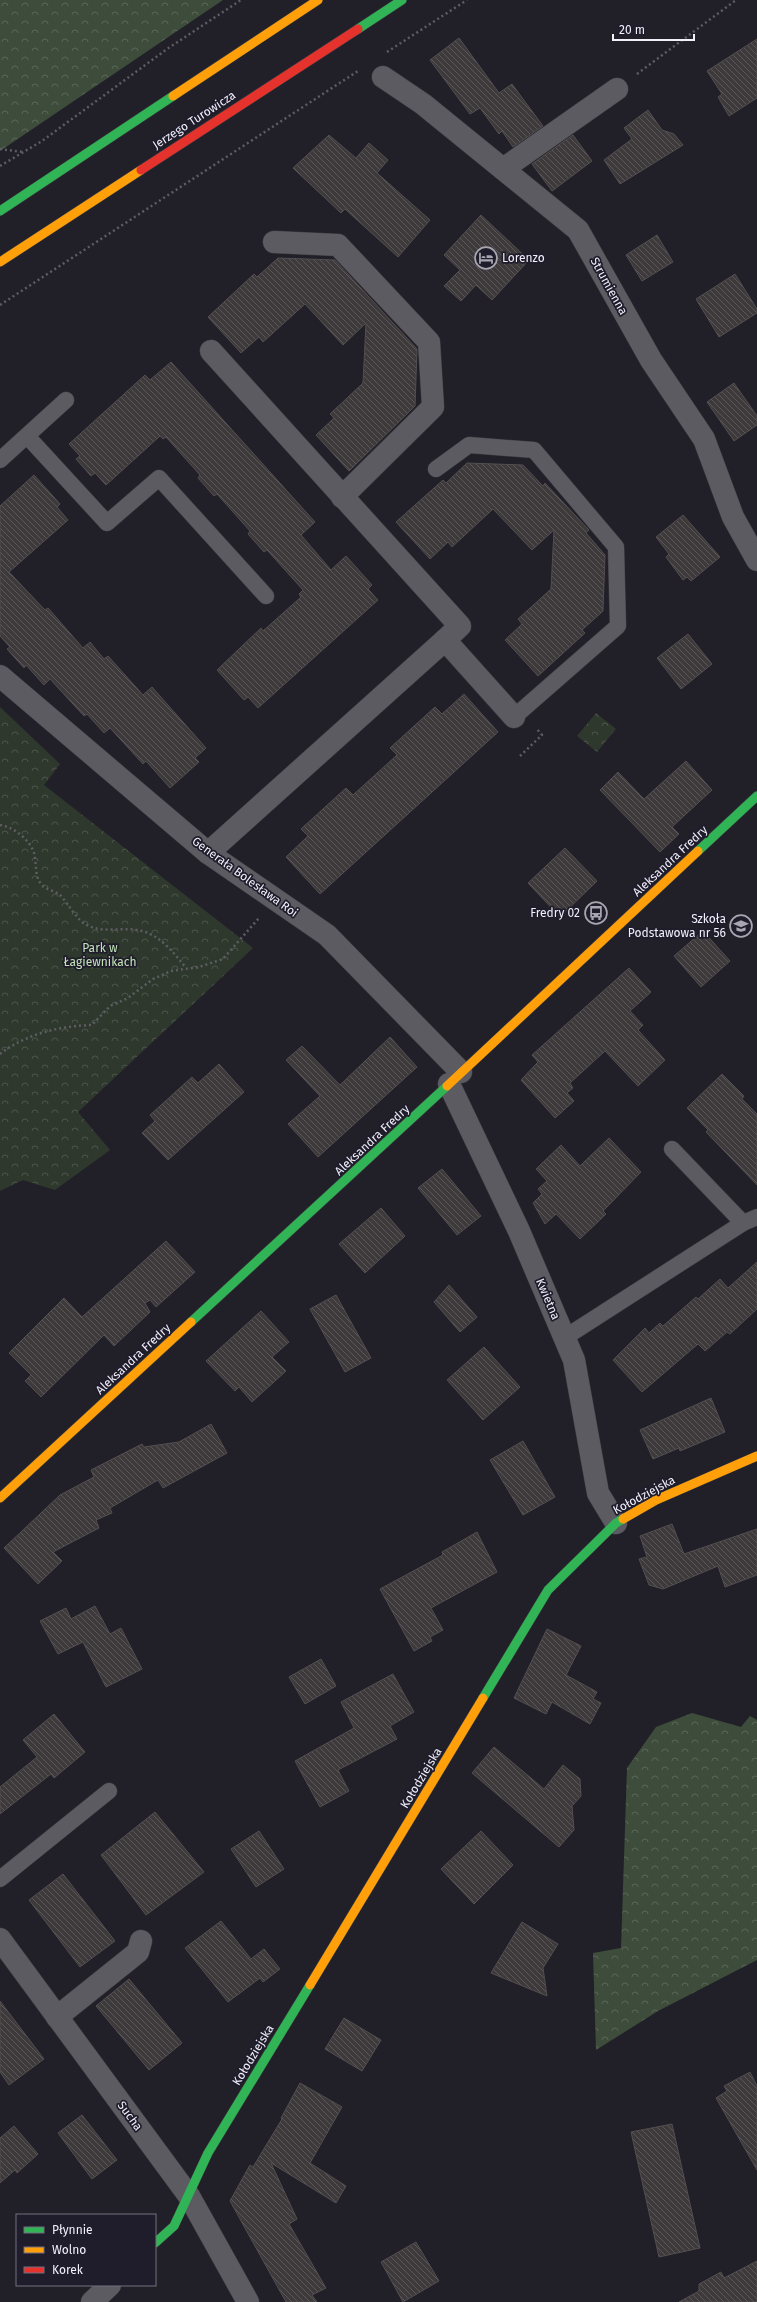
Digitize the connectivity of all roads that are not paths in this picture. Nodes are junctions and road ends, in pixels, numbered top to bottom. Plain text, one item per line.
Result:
1 (318, 0) edge
2 (402, 0) edge
3 (382, 67) road end
4 (617, 89) road end
5 (502, 169) junction
6 (0, 211) edge
7 (274, 242) dead end
8 (0, 262) edge
9 (211, 351) dead end
10 (66, 400) dead end
11 (27, 436) junction
12 (0, 460) edge
13 (436, 469) dead end
14 (342, 496) junction
15 (757, 560) edge
16 (266, 596) dead end
17 (445, 640) junction
18 (0, 676) edge
19 (514, 717) joint
20 (757, 796) edge
21 (208, 853) junction
22 (455, 1078) junction
23 (672, 1149) dead end
24 (750, 1220) edge
25 (564, 1338) junction
26 (757, 1456) edge
27 (0, 1498) edge
28 (616, 1523) junction
29 (109, 1792) dead end
30 (0, 1879) edge
31 (0, 1939) edge
32 (143, 1948) dead end
33 (57, 2017) junction
34 (189, 2196) junction
35 (156, 2242) edge
36 (109, 2286) edge
37 (92, 2302) edge
38 (248, 2302) edge

1 - 6 street
2 - 8 street, Jerzego Turowicza
3 - 5 street, Strumienna
4 - 5 street
5 - 15 street, Strumienna
7 - 14 street
9 - 14 street
10 - 11 lane
11 - 12 lane
11 - 16 lane
13 - 19 lane
14 - 17 street
17 - 19 street
17 - 21 street
18 - 21 street, Generała Bolesława Roi
20 - 22 street, Aleksandra Fredry
21 - 22 street, Generała Bolesława Roi
22 - 25 street, Kwietna
22 - 27 street, Aleksandra Fredry
23 - 24 lane
24 - 25 lane
25 - 28 street, Kwietna
26 - 28 street, Kołodziejska
28 - 34 street, Kołodziejska
29 - 30 lane
31 - 33 street, Sucha
32 - 33 street
33 - 34 street, Sucha
34 - 35 street, Kołodziejska
34 - 38 street, Sucha
36 - 37 street

